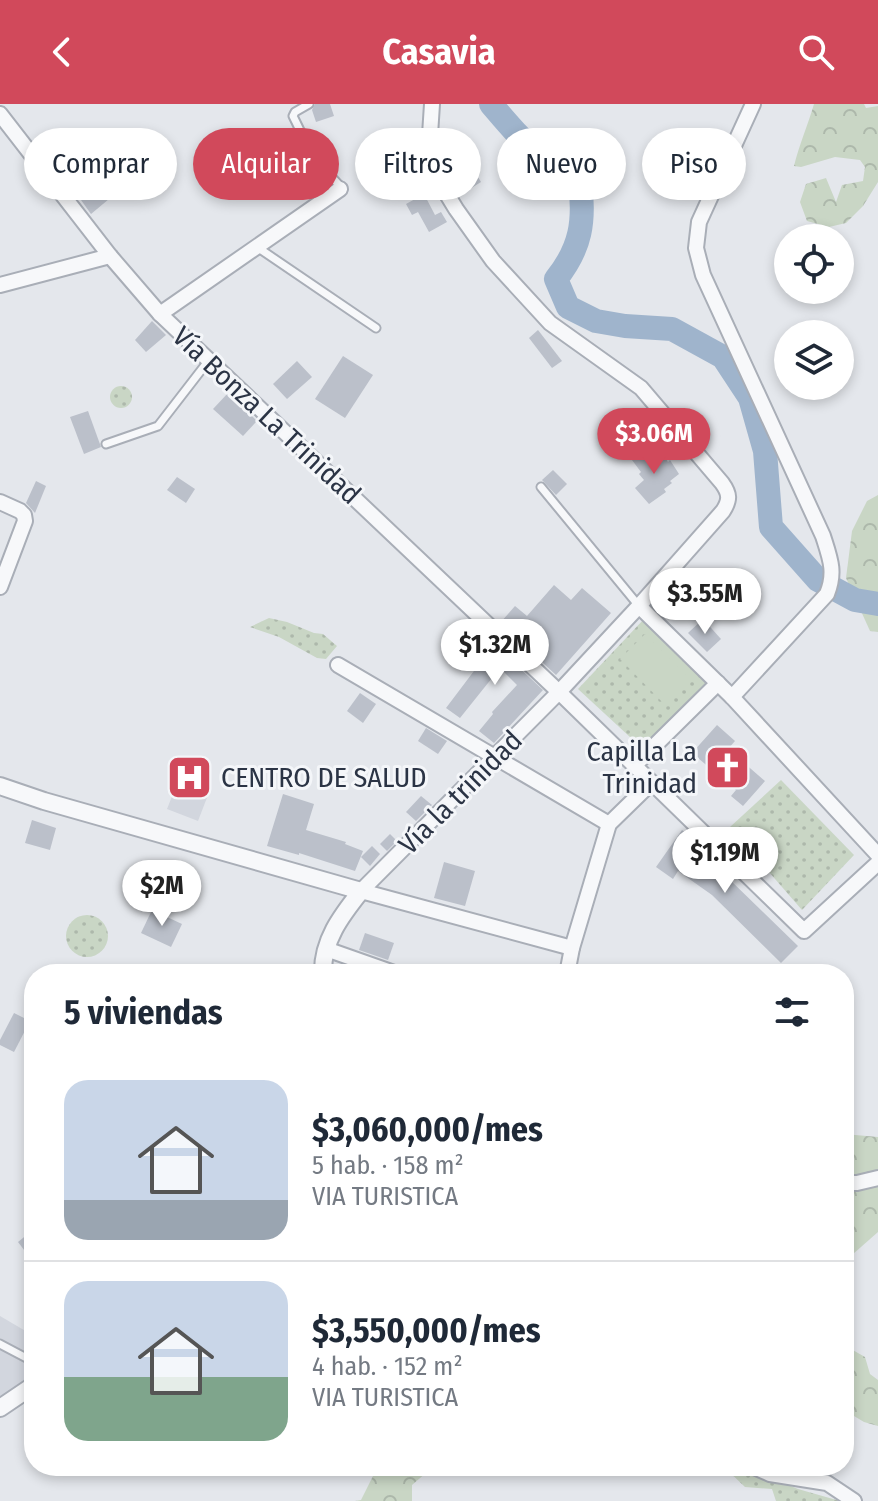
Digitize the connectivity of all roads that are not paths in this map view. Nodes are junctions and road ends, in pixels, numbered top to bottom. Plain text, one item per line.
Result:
1 (309, 104) edge
2 (432, 104) edge
3 (753, 104) edge
4 (0, 114) edge
5 (340, 189) joint
6 (257, 247) junction
7 (110, 256) junction
8 (0, 285) edge
9 (160, 314) junction
10 (376, 328) dead end
11 (209, 360) junction
12 (106, 444) dead end
13 (541, 487) dead end
14 (0, 502) edge
15 (0, 587) edge
16 (639, 606) junction
17 (338, 665) dead end
18 (718, 683) junction
19 (559, 692) junction
20 (732, 697) junction
21 (495, 757) junction
22 (634, 766) junction
23 (651, 783) junction
24 (0, 786) edge
25 (609, 824) junction
26 (878, 855) edge
27 (878, 863) edge
28 (361, 891) junction
29 (572, 948) junction
30 (326, 949) junction
31 (324, 964) edge
32 (369, 964) edge
33 (569, 964) edge
34 (878, 1178) edge
35 (854, 1183) edge
36 (0, 1344) edge
37 (24, 1357) edge
38 (24, 1392) edge
39 (0, 1408) edge
40 (783, 1476) edge
41 (854, 1501) edge

1 - 5 lane
2 - 16 street, Vía la trinidad
3 - 20 street
4 - 7 street, Vía Bonza La Trinidad
5 - 6 street
6 - 9 street
6 - 10 lane
7 - 8 street
7 - 9 street, Vía Bonza La Trinidad
9 - 11 street, Vía Bonza La Trinidad
11 - 12 lane
11 - 19 street, Vía Bonza La Trinidad
13 - 16 lane
14 - 15 street
16 - 18 street
16 - 19 street, Vía la trinidad
17 - 21 street
18 - 20 street
18 - 22 street
19 - 21 street, Vía la trinidad
19 - 22 street, Vía Bonza La Trinidad
20 - 26 street
21 - 25 street
21 - 28 street, Vía la trinidad
22 - 23 street, Vía Bonza La Trinidad
23 - 25 street
23 - 27 street, Vía Bonza La Trinidad
24 - 28 street
25 - 29 street
28 - 29 street
28 - 30 street
29 - 33 street
30 - 31 street
30 - 32 street
34 - 35 street
36 - 37 lane
38 - 39 street
40 - 41 street

